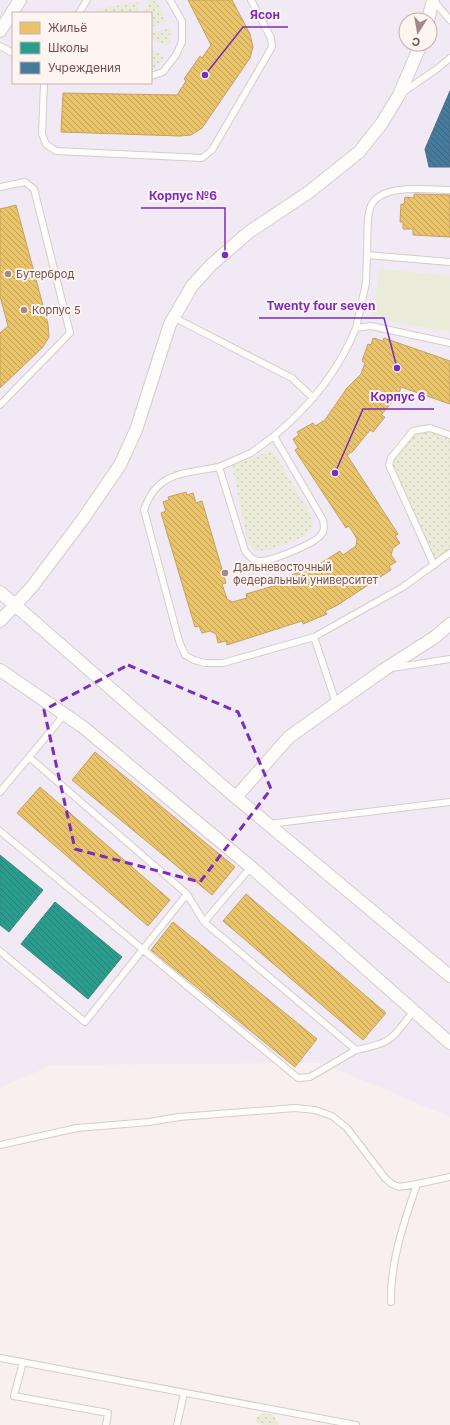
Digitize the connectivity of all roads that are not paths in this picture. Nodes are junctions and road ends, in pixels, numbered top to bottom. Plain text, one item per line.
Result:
1 (20, 0) edge
2 (87, 0) edge
3 (170, 0) edge
4 (251, 0) edge
5 (433, 0) edge
6 (12, 12) edge
7 (12, 12) edge
8 (80, 12) edge
9 (430, 12) edge
10 (450, 20) edge
11 (0, 31) edge
12 (0, 46) edge
13 (418, 52) edge
14 (12, 53) edge
15 (450, 58) edge
16 (152, 76) edge
17 (44, 84) edge
18 (399, 95) junction
19 (0, 187) edge
20 (450, 190) edge
21 (367, 255) junction
22 (450, 262) edge
23 (173, 317) junction
24 (356, 328) junction
25 (450, 343) edge
26 (313, 398) junction
27 (0, 405) edge
28 (450, 435) edge
29 (274, 436) junction
30 (219, 467) junction
31 (450, 554) edge
32 (434, 565) junction
33 (0, 592) edge
34 (16, 605) junction
35 (0, 621) edge
36 (450, 624) edge
37 (314, 638) junction
38 (450, 659) edge
39 (385, 669) junction
40 (0, 670) edge
41 (336, 703) junction
42 (64, 715) junction
43 (29, 757) junction
44 (0, 792) edge
45 (236, 797) junction
46 (450, 802) edge
47 (268, 824) junction
48 (0, 831) edge
49 (250, 868) junction
50 (187, 894) junction
51 (204, 922) junction
52 (142, 949) junction
53 (0, 951) edge
54 (450, 976) edge
55 (413, 1012) junction
56 (450, 1043) edge
57 (356, 1050) junction
58 (0, 1145) edge
59 (450, 1177) edge
60 (417, 1184) junction
61 (391, 1302) dead end
62 (0, 1358) edge
63 (23, 1362) junction
64 (184, 1393) junction
65 (106, 1425) edge
66 (177, 1425) edge
67 (356, 1425) edge

1 - 7 street
2 - 8 lane
3 - 16 lane
4 - 17 lane
5 - 9 street
5 - 10 lane
6 - 11 street
12 - 14 lane
13 - 18 street
15 - 18 lane
18 - 23 street
19 - 27 lane
20 - 21 lane
21 - 22 lane
21 - 24 lane
23 - 26 lane
23 - 34 street
24 - 25 lane
24 - 26 lane
26 - 29 lane
28 - 32 lane
29 - 30 lane
29 - 30 lane
30 - 37 lane
31 - 32 lane
32 - 37 lane
33 - 34 street
34 - 35 street
34 - 45 street
36 - 39 street
37 - 41 lane
38 - 39 lane
39 - 41 street
40 - 42 street
41 - 45 street
42 - 43 lane
42 - 49 street
43 - 44 lane
43 - 50 lane
45 - 47 street
46 - 47 lane
47 - 54 street
48 - 52 lane
49 - 51 lane
49 - 55 street
50 - 51 lane
50 - 52 lane
51 - 57 lane
52 - 53 lane
52 - 57 lane
55 - 56 street
55 - 57 lane
58 - 60 lane
59 - 60 lane
60 - 61 lane
62 - 63 lane
63 - 64 lane
63 - 65 lane
64 - 66 lane
64 - 67 lane

